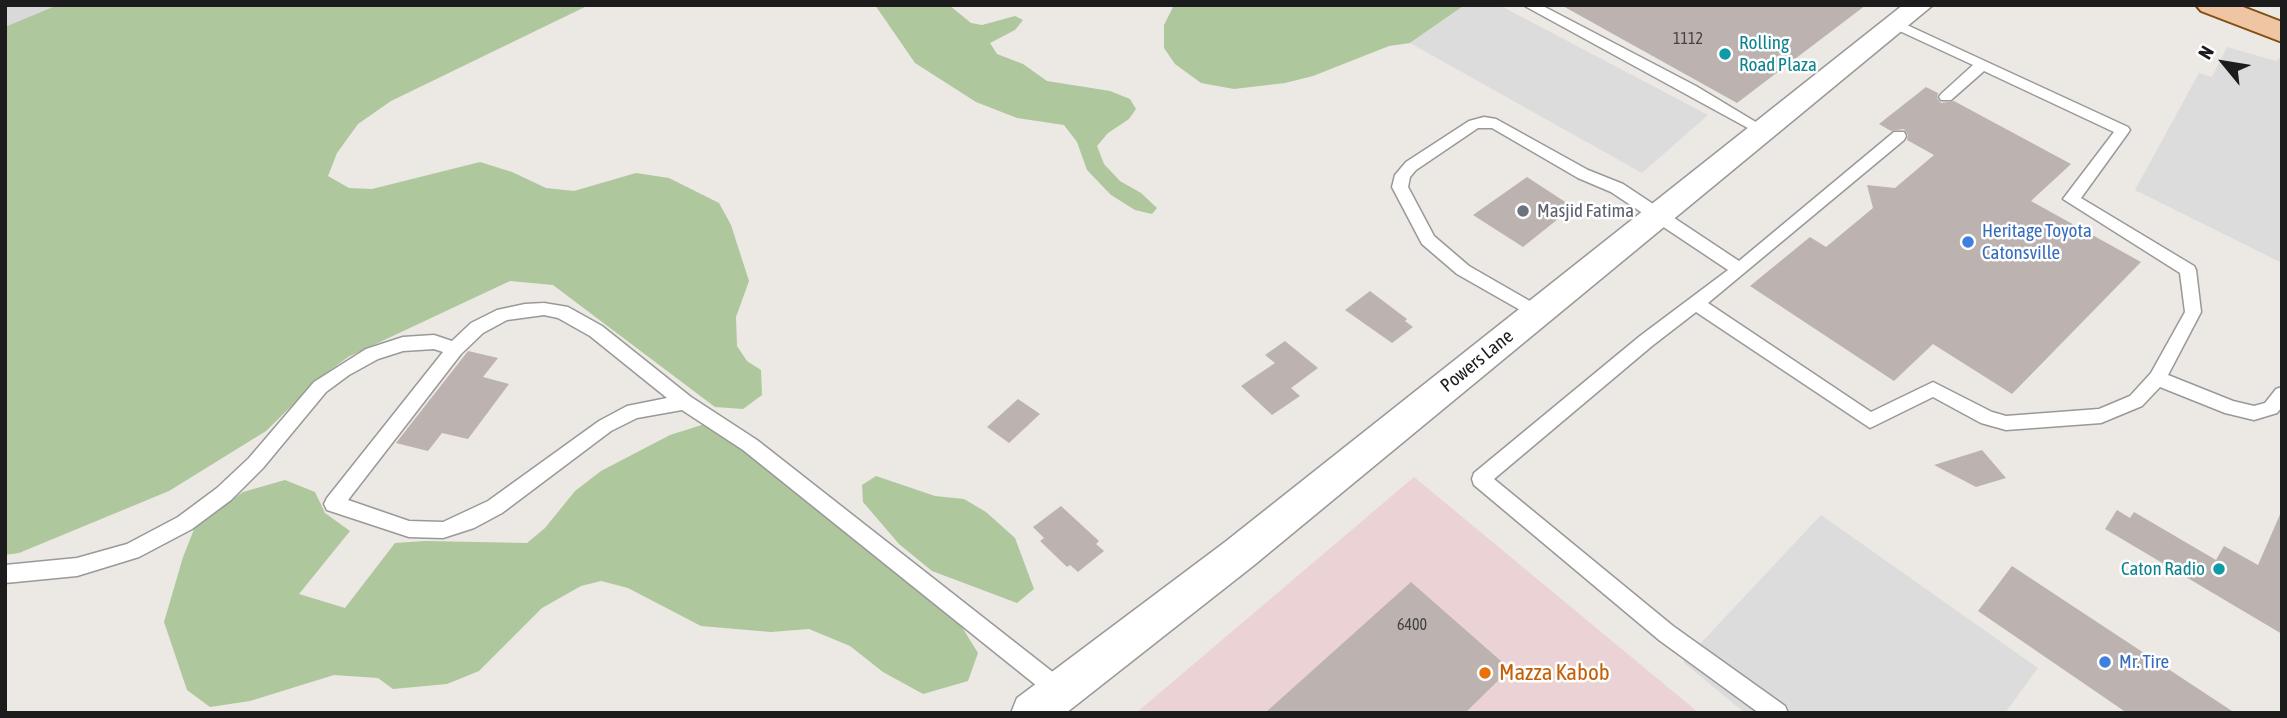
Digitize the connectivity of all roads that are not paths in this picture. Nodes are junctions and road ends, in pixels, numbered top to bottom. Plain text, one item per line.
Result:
1 (1530, 5) edge
2 (2211, 5) edge
3 (1908, 15) edge
4 (2282, 33) edge
5 (1982, 65) junction
6 (1946, 97) dead end
7 (1762, 130) junction
8 (1899, 136) dead end
9 (1658, 213) junction
10 (1740, 270) junction
11 (1695, 303) junction
12 (1536, 313) junction
13 (455, 349) junction
14 (2157, 378) junction
15 (2282, 394) edge
16 (685, 402) junction
17 (5, 574) edge
18 (1060, 691) junction
19 (1032, 713) edge
20 (1777, 713) edge

1 - 7 lane
2 - 4 main road
3 - 5 lane
3 - 7 street, Powers Lane
5 - 6 lane
5 - 14 lane
7 - 9 street, Powers Lane
8 - 10 lane
9 - 10 lane
9 - 12 street, Powers Lane
9 - 12 lane
10 - 11 lane
11 - 14 lane
11 - 20 lane
12 - 18 street, Powers Lane
13 - 16 lane
13 - 16 lane
13 - 17 lane
14 - 15 lane
16 - 18 lane
18 - 19 street, Powers Lane

